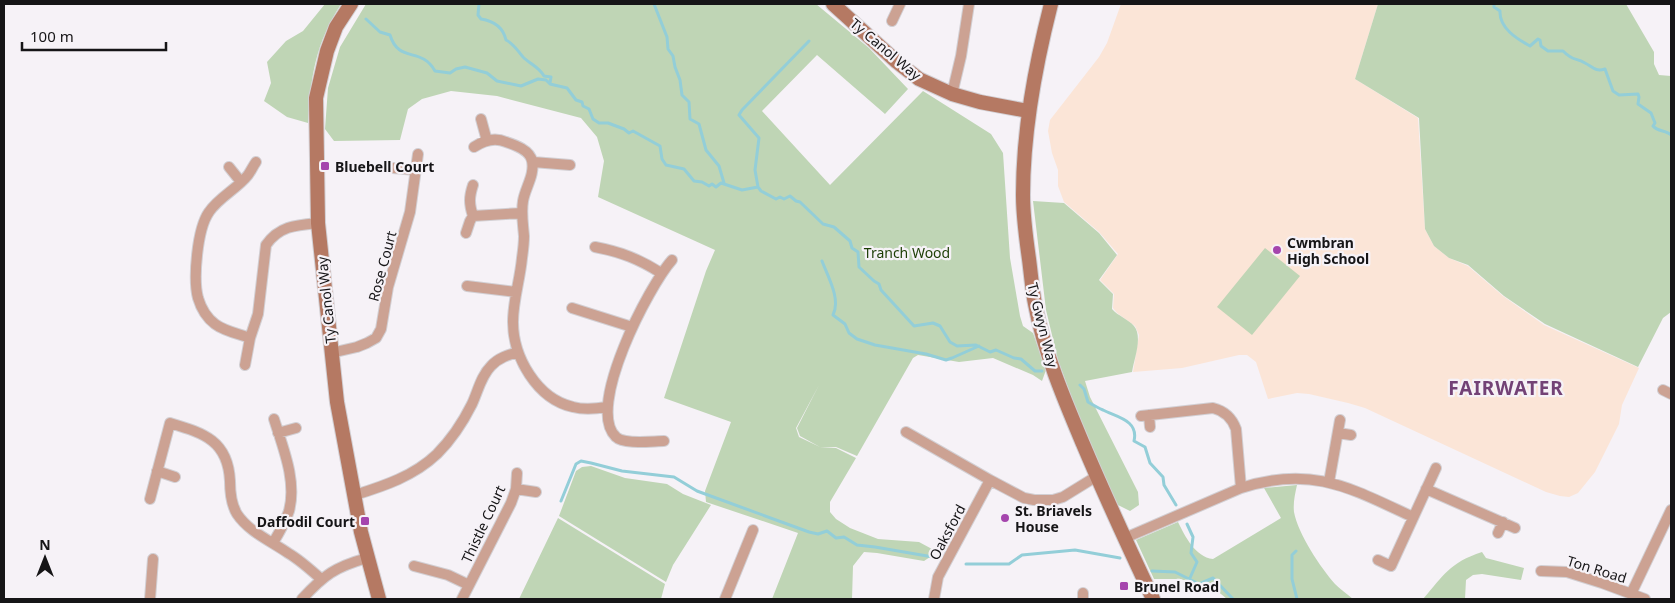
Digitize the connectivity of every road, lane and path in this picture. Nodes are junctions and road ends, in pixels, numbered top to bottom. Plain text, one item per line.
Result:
1 (351, 4) edge
2 (833, 4) edge
3 (900, 4) edge
4 (969, 4) edge
5 (1051, 4) edge
6 (892, 21) dead end
7 (952, 94) junction
8 (1028, 111) junction
9 (481, 119) dead end
10 (487, 141) junction
11 (474, 147) dead end
12 (418, 154) dead end
13 (256, 162) dead end
14 (533, 162) junction
15 (570, 165) dead end
16 (229, 167) dead end
17 (393, 168) dead end
18 (416, 170) junction
19 (241, 182) junction
20 (473, 186) dead end
21 (522, 212) junction
22 (473, 216) junction
23 (318, 223) junction
24 (466, 234) dead end
25 (595, 247) dead end
26 (672, 260) dead end
27 (661, 273) junction
28 (467, 286) dead end
29 (516, 292) junction
30 (572, 308) dead end
31 (632, 327) junction
32 (250, 338) junction
33 (331, 352) junction
34 (518, 352) junction
35 (245, 365) dead end
36 (607, 407) junction
37 (274, 419) dead end
38 (1340, 420) dead end
39 (1150, 427) dead end
40 (296, 428) dead end
41 (906, 432) dead end
42 (278, 433) junction
43 (1338, 433) junction
44 (1351, 435) dead end
45 (664, 441) dead end
46 (1436, 468) dead end
47 (157, 471) junction
48 (517, 473) dead end
49 (1097, 476) junction
50 (175, 477) dead end
51 (990, 480) junction
52 (1329, 482) junction
53 (1241, 488) junction
54 (516, 489) junction
55 (1426, 489) junction
56 (536, 492) dead end
57 (355, 495) junction
58 (150, 499) dead end
59 (1671, 510) edge
60 (1413, 517) junction
61 (1514, 528) dead end
62 (753, 530) dead end
63 (1125, 538) junction
64 (273, 543) junction
65 (367, 558) junction
66 (153, 559) dead end
67 (1378, 560) dead end
68 (414, 566) dead end
69 (1540, 571) dead end
70 (321, 579) junction
71 (469, 585) junction
72 (1631, 594) junction
73 (150, 599) edge
74 (302, 599) edge
75 (379, 599) edge
76 (462, 599) edge
77 (725, 599) edge
78 (934, 599) edge
79 (1153, 599) edge
80 (1645, 599) edge

1 - 23 street, Ty Canol Way
2 - 7 street, Ty Canol Way
3 - 6 street
4 - 7 street
5 - 8 street, Ty Gwyn Way
7 - 8 street, Ty Canol Way
8 - 49 street, Ty Gwyn Way
9 - 10 street
10 - 11 street
10 - 14 street
12 - 18 street, Rose Court
13 - 19 street
14 - 15 street
14 - 21 street
16 - 19 street
17 - 18 street
18 - 33 street, Rose Court
19 - 32 street
20 - 22 street
21 - 22 street
21 - 29 street
22 - 24 street
23 - 32 street
23 - 33 street, Ty Canol Way
25 - 27 street
26 - 27 street
27 - 31 street
28 - 29 street
29 - 34 street
30 - 31 street
31 - 36 street
32 - 35 street
33 - 57 street, Ty Canol Way
34 - 36 street
34 - 57 street
36 - 45 street
37 - 42 street
38 - 43 street
39 - 53 street
40 - 42 street
41 - 51 street
42 - 64 street
43 - 44 street
43 - 52 street
46 - 55 street
47 - 50 street
47 - 58 street
47 - 64 street
48 - 54 street, Thistle Court
49 - 51 street
49 - 63 street, Ty Gwyn Way
51 - 78 street, Oaksford
52 - 53 street
52 - 60 street
53 - 63 street
54 - 56 street
54 - 71 street, Thistle Court
55 - 60 street
55 - 61 street
57 - 65 street, Ty Canol Way
59 - 72 street
60 - 67 street
62 - 77 street
63 - 79 street, Ty Gwyn Way
64 - 70 street
65 - 70 street
65 - 75 street, Ty Canol Way
66 - 73 street
68 - 71 street, Thistle Court
69 - 72 street, Ton Road
70 - 74 street
71 - 76 street, Thistle Court
72 - 80 street, Ton Road

